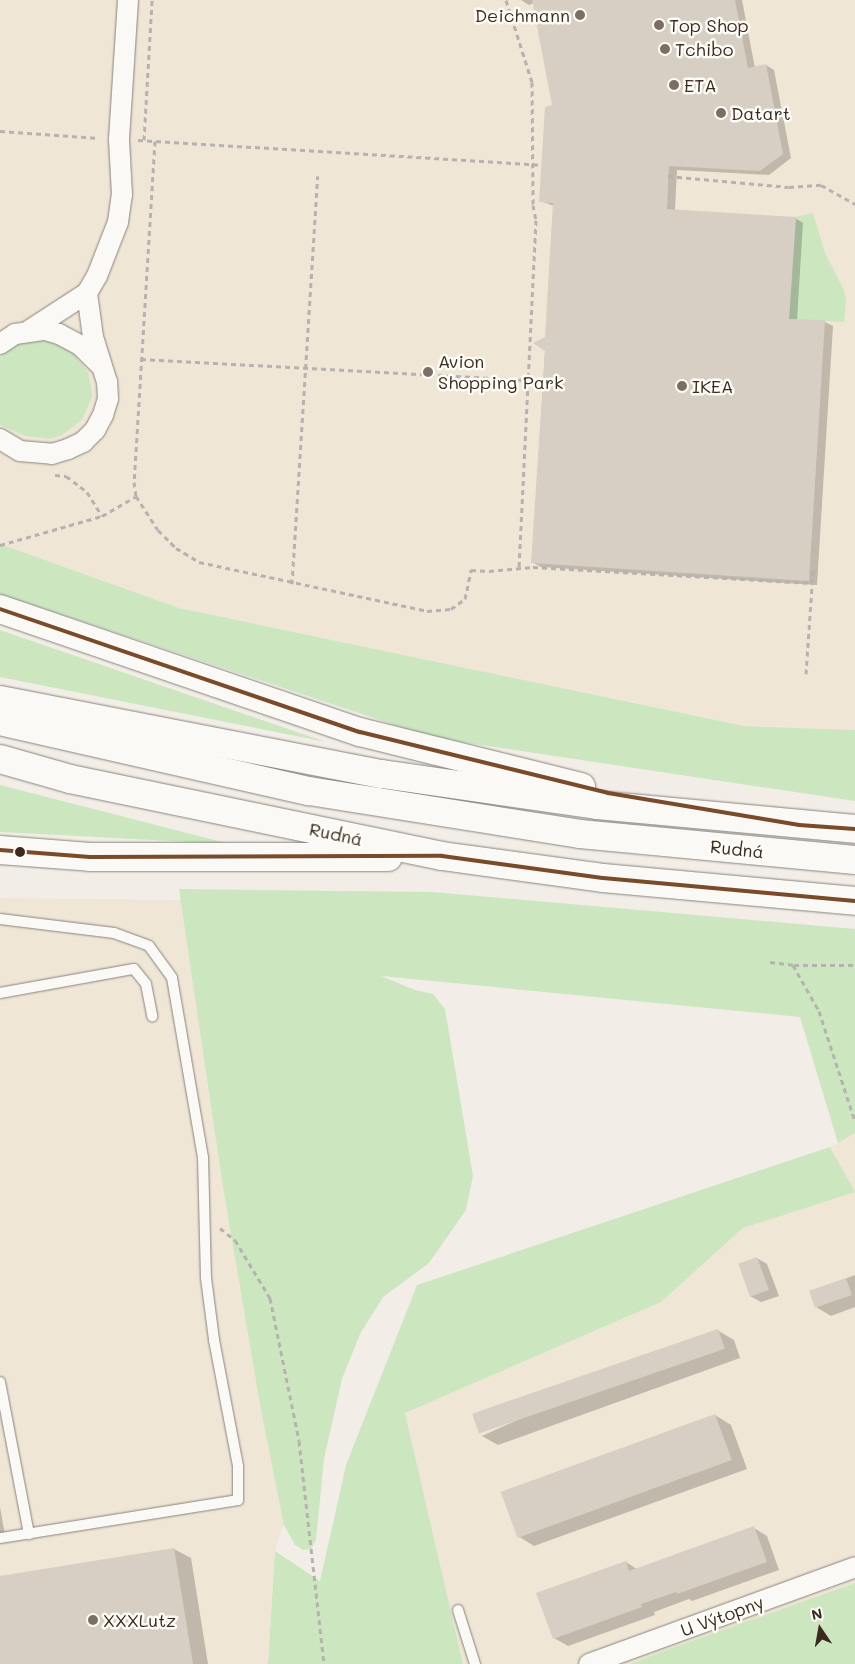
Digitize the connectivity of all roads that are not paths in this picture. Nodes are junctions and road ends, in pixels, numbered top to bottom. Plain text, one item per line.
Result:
1 (128, 0) edge
2 (86, 293) junction
3 (30, 330) junction
4 (0, 344) edge
5 (102, 367) junction
6 (0, 439) edge
7 (0, 609) edge
8 (0, 700) edge
9 (0, 721) edge
10 (0, 759) edge
11 (799, 826) junction
12 (855, 829) edge
13 (0, 850) edge
14 (442, 856) junction
15 (855, 860) edge
16 (855, 901) edge
17 (0, 919) edge
18 (0, 993) edge
19 (152, 1016) dead end
20 (0, 1382) edge
21 (29, 1534) junction
22 (0, 1538) edge
23 (855, 1567) edge
24 (458, 1610) dead end
25 (474, 1664) edge
26 (589, 1664) edge

1 - 2 street
2 - 3 street
2 - 5 street
3 - 4 street
3 - 5 street
5 - 6 street
7 - 11 highway
8 - 11 highway
9 - 15 highway, Rudná
10 - 14 highway, Rudná
11 - 12 highway
13 - 14 highway
14 - 16 highway, Rudná
17 - 21 lane
18 - 19 lane
20 - 21 lane
21 - 22 lane
23 - 26 street, U Výtopny
24 - 25 lane

